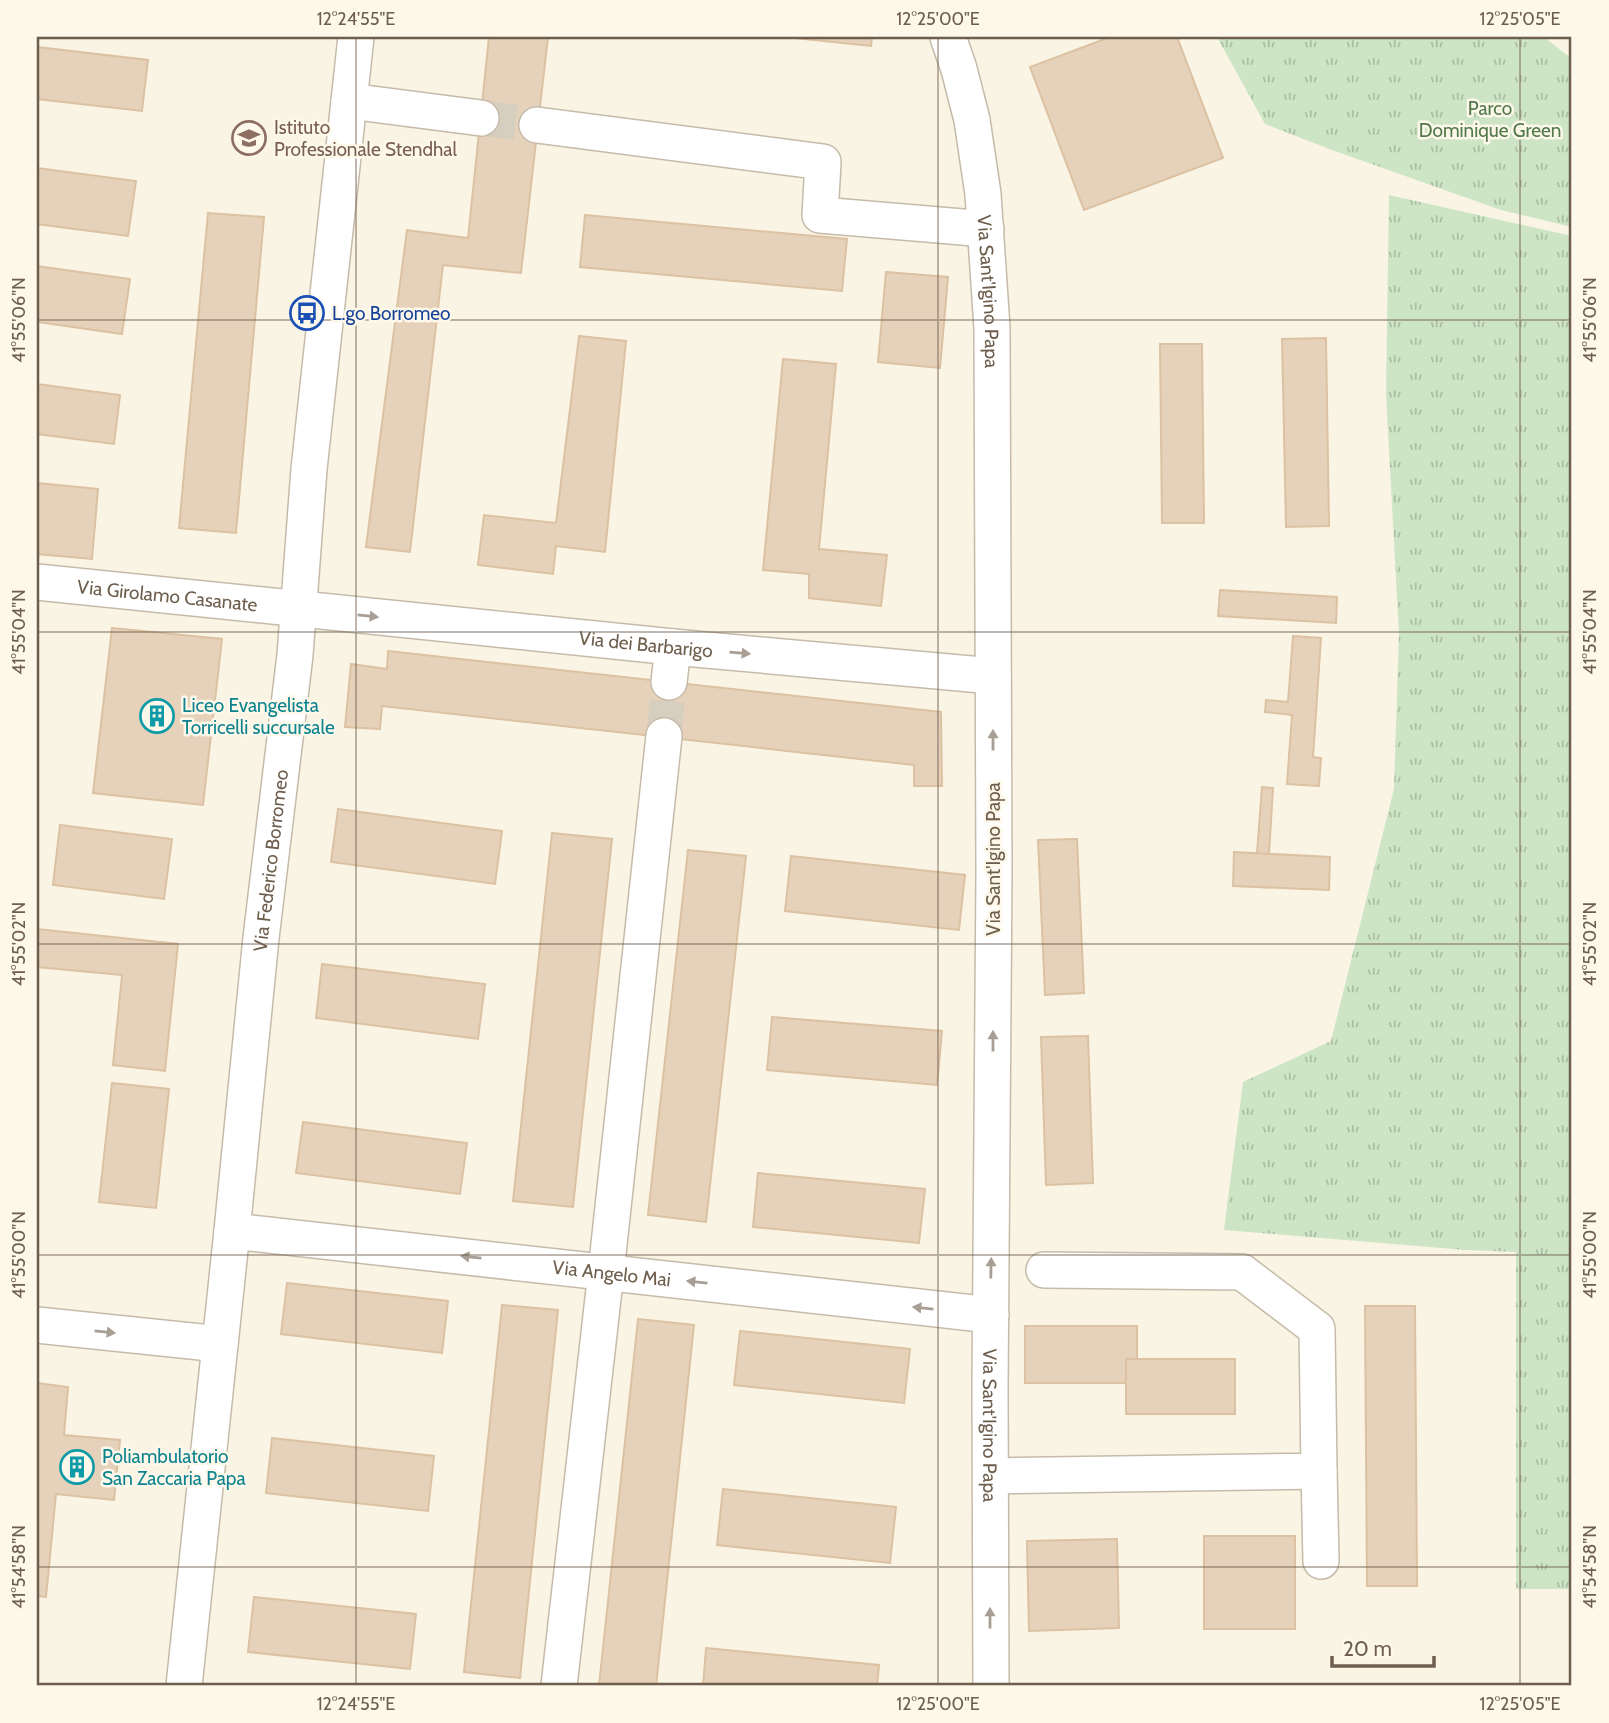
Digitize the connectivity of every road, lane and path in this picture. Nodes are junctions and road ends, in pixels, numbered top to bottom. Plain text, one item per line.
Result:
1 (356, 37) edge
2 (948, 37) edge
3 (349, 101) junction
4 (481, 118) tunnel mouth
5 (537, 125) tunnel mouth
6 (986, 229) junction
7 (37, 582) edge
8 (300, 609) junction
9 (673, 647) junction
10 (993, 677) junction
11 (669, 682) tunnel mouth
12 (664, 736) tunnel mouth
13 (232, 1231) junction
14 (1044, 1270) dead end
15 (606, 1272) junction
16 (991, 1315) junction
17 (37, 1325) edge
18 (220, 1344) junction
19 (1319, 1471) junction
20 (991, 1476) junction
21 (1321, 1560) dead end
22 (184, 1686) edge
23 (559, 1686) edge
24 (991, 1686) edge

1 - 3 street, Via Federico Borromeo
2 - 6 street, Via Sant'Igino Papa
3 - 4 street
3 - 8 street, Via Federico Borromeo
5 - 6 street
6 - 10 street, Via Sant'Igino Papa
7 - 8 street, Via Girolamo Casanate
8 -> 9 street, Via dei Barbarigo
8 - 13 street, Via Federico Borromeo
9 -> 10 street, Via dei Barbarigo
9 - 11 street
16 -> 10 street, Via Sant'Igino Papa
12 - 15 street
15 -> 13 street, Via Angelo Mai
13 - 18 street, Via Federico Borromeo
14 - 19 street
16 -> 15 street, Via Angelo Mai
15 - 23 street
16 - 20 street, Via Sant'Igino Papa
17 -> 18 street
18 - 22 street, Via Federico Borromeo
19 - 20 street
19 - 21 street
24 -> 20 street, Via Sant'Igino Papa

